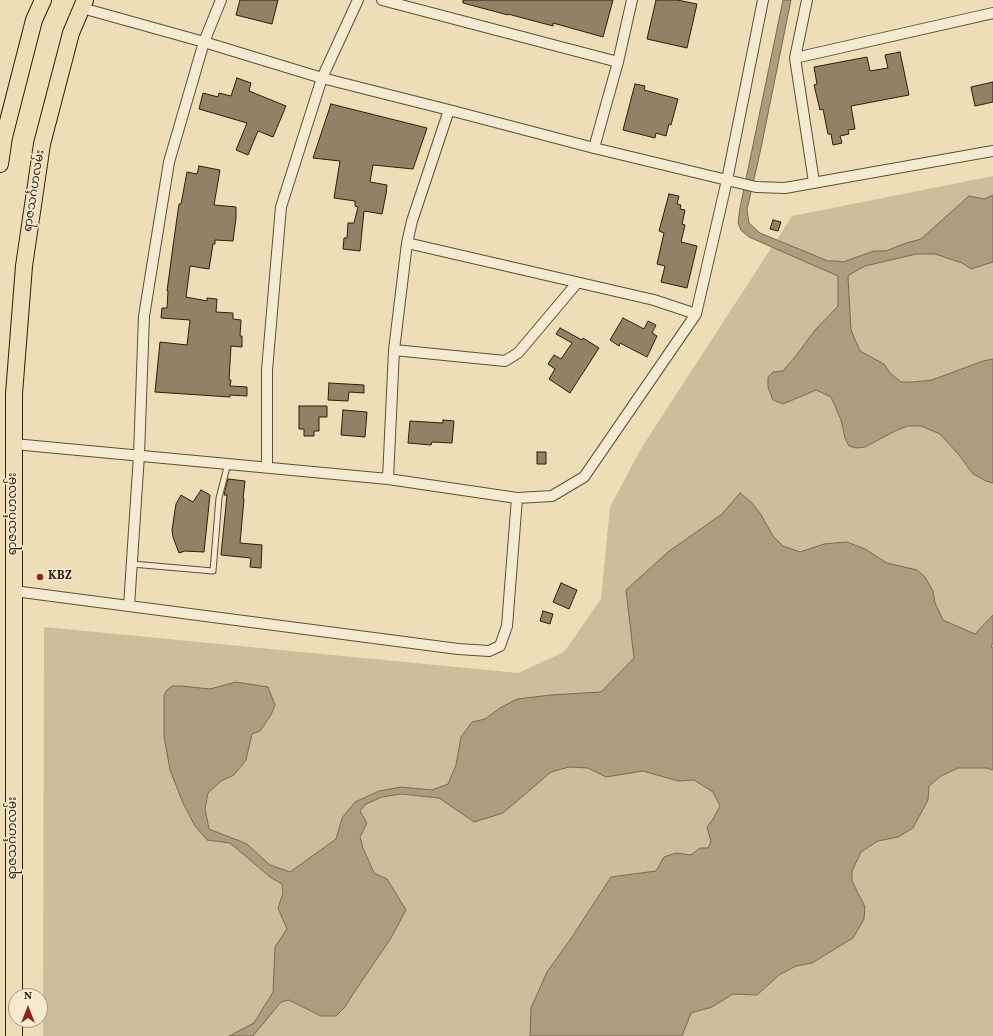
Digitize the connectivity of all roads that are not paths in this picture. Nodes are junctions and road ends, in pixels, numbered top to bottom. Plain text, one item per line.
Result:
1 (43, 0) edge
2 (222, 0) edge
3 (358, 0) edge
4 (382, 0) edge
5 (632, 0) edge
6 (764, 0) edge
7 (807, 0) edge
8 (83, 4) edge
9 (993, 13) edge
10 (204, 42) junction
11 (795, 58) junction
12 (618, 62) junction
13 (322, 78) junction
14 (449, 110) junction
15 (594, 148) junction
16 (993, 151) edge
17 (0, 164) edge
18 (727, 180) junction
19 (814, 182) junction
20 (407, 243) junction
21 (577, 283) junction
22 (696, 314) junction
23 (394, 350) junction
24 (14, 444) junction
25 (139, 455) junction
26 (228, 463) junction
27 (267, 467) junction
28 (388, 479) junction
29 (517, 498) junction
30 (131, 564) junction
31 (14, 591) junction
32 (129, 606) junction
33 (14, 1036) edge

1 - 17 main road
2 - 10 street
3 - 13 street
4 - 12 street
5 - 12 street
6 - 18 street
7 - 11 street
8 - 10 street
8 - 24 main road, ရာဇသင်္ဂဟလမ်း
9 - 11 street
10 - 13 street
10 - 25 street
11 - 19 street
12 - 15 street
13 - 14 street
13 - 27 street
14 - 15 street
14 - 20 street
15 - 18 street
16 - 19 street
18 - 19 street
18 - 22 street
20 - 21 street
20 - 23 street
21 - 22 street
21 - 23 street
22 - 29 street
23 - 28 street
24 - 25 street
24 - 31 main road, ရာဇသင်္ဂဟလမ်း
25 - 26 street
25 - 30 street
26 - 27 street
26 - 30 lane
27 - 28 street
28 - 29 street
29 - 32 street
30 - 32 street
31 - 32 street
31 - 33 main road, ရာဇသင်္ဂဟလမ်း

